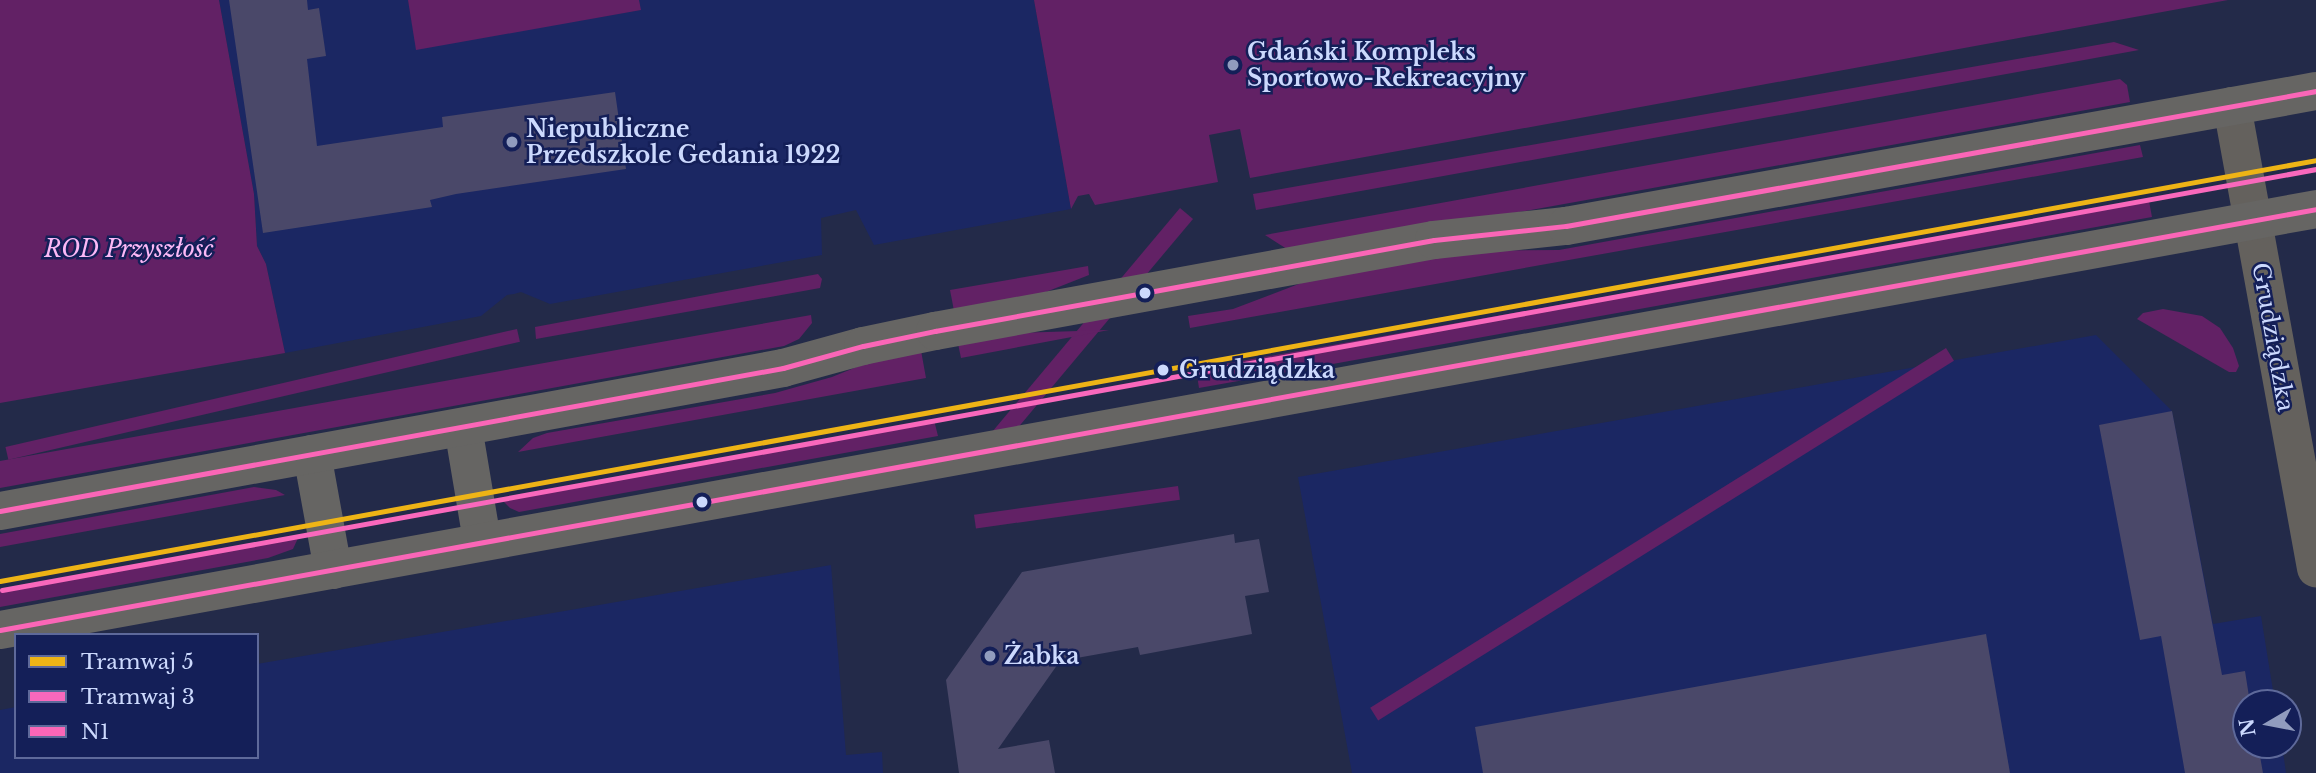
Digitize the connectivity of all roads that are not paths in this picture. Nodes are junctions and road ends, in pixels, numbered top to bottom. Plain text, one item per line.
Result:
1 (2316, 91) edge
2 (2232, 106) junction
3 (2316, 209) edge
4 (2252, 221) junction
5 (463, 427) junction
6 (312, 454) junction
7 (0, 511) edge
8 (482, 541) junction
9 (2316, 568) edge
10 (333, 569) junction
11 (0, 630) edge

1 - 2 main road
2 - 4 street, Grudziądzka
2 - 5 main road
3 - 4 main road
4 - 8 main road
4 - 9 street, Grudziądzka
5 - 6 main road
5 - 8 main road
6 - 7 main road
6 - 10 main road
8 - 10 main road
10 - 11 main road

